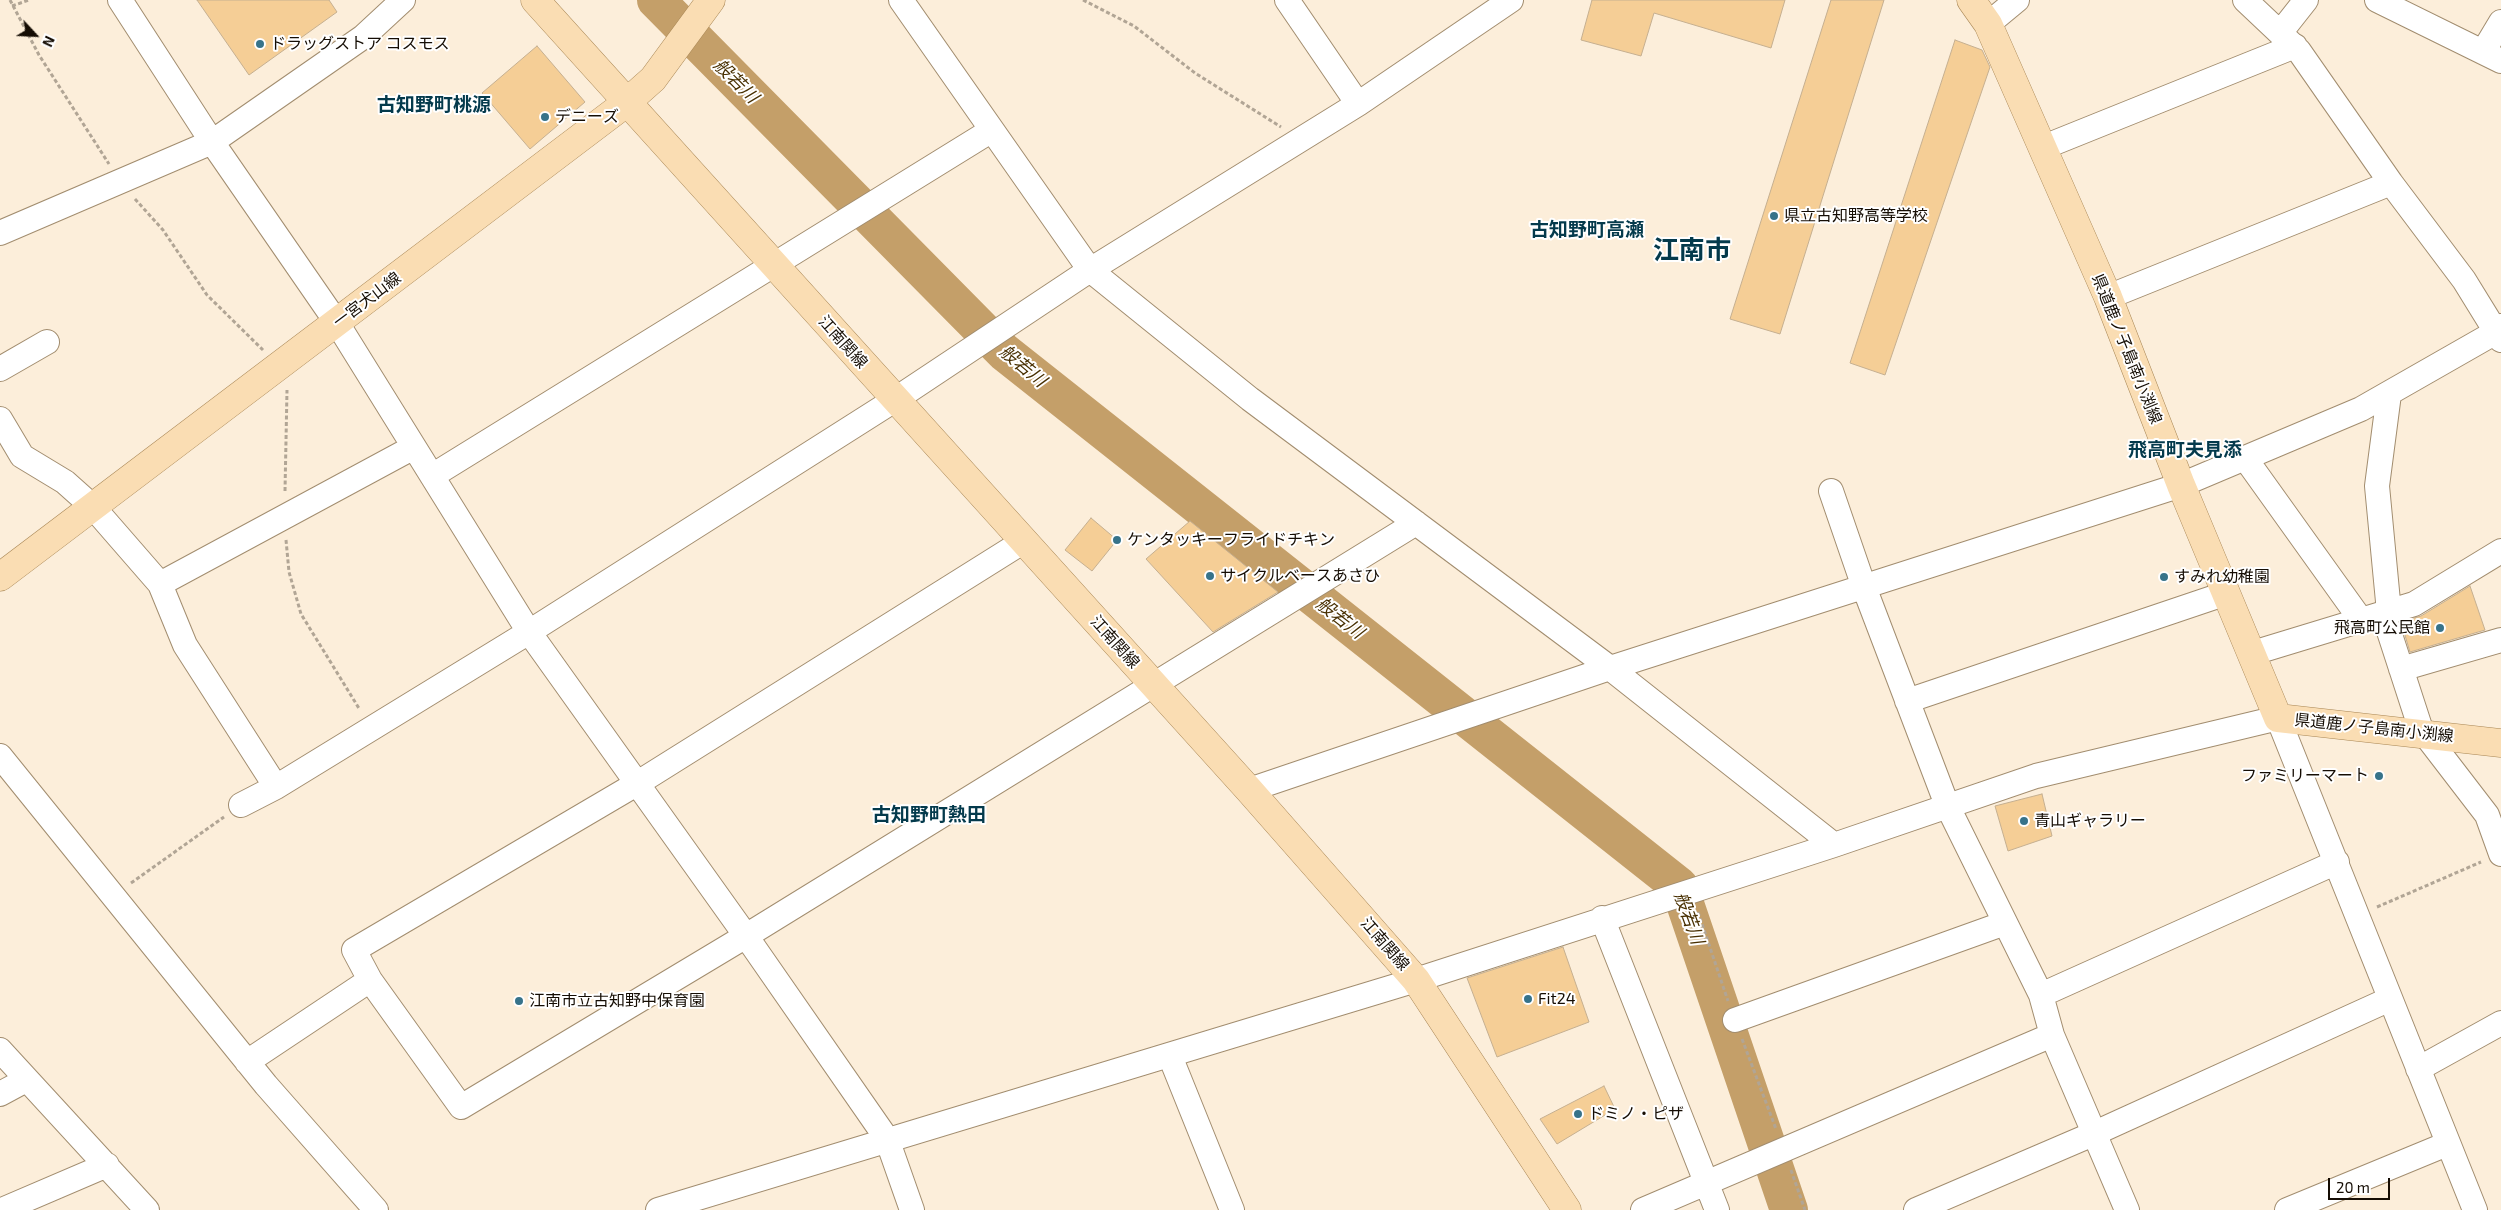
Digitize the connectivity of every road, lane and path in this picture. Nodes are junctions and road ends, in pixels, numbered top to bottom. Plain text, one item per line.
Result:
1 (10, 0) edge
2 (29, 0) edge
3 (120, 0) edge
4 (403, 0) edge
5 (535, 0) edge
6 (711, 0) edge
7 (901, 0) edge
8 (1083, 0) edge
9 (1287, 0) edge
10 (1511, 0) edge
11 (1970, 0) edge
12 (2017, 0) edge
13 (2245, 0) edge
14 (2306, 0) edge
15 (2377, 0) edge
16 (12, 6) junction
17 (2501, 22) edge
18 (1988, 24) junction
19 (2287, 40) junction
20 (2492, 56) edge
21 (626, 103) junction
22 (1358, 104) junction
23 (992, 130) junction
24 (1301, 139) junction
25 (212, 142) junction
26 (2044, 147) junction
27 (120, 182) junction
28 (2392, 183) junction
29 (0, 233) edge
30 (772, 264) junction
31 (1090, 270) junction
32 (2108, 297) junction
33 (337, 323) junction
34 (2499, 333) edge
35 (47, 342) dead end
36 (280, 366) junction
37 (0, 370) edge
38 (2389, 394) junction
39 (896, 399) junction
40 (0, 420) edge
41 (414, 447) junction
42 (2246, 458) junction
43 (432, 476) junction
44 (2181, 485) junction
45 (1832, 491) dead end
46 (93, 507) junction
47 (284, 517) junction
48 (1416, 524) junction
49 (1024, 541) junction
50 (2501, 551) edge
51 (0, 578) edge
52 (160, 584) junction
53 (1864, 587) junction
54 (2227, 592) junction
55 (2378, 615) junction
56 (529, 632) junction
57 (2501, 640) edge
58 (2253, 653) junction
59 (1610, 668) junction
60 (2401, 669) junction
61 (1154, 686) junction
62 (1907, 701) junction
63 (2278, 718) junction
64 (371, 729) junction
65 (2423, 733) junction
66 (2501, 743) edge
67 (0, 756) edge
68 (638, 782) junction
69 (276, 787) junction
70 (1248, 790) junction
71 (241, 805) joint
72 (1947, 806) junction
73 (1834, 845) junction
74 (2492, 858) edge
75 (2337, 862) junction
76 (114, 896) junction
77 (2358, 915) junction
78 (1602, 918) junction
79 (2005, 923) junction
80 (746, 936) junction
81 (370, 980) junction
82 (1416, 980) junction
83 (2041, 994) junction
84 (2390, 998) junction
85 (1735, 1020) dead end
86 (2501, 1023) edge
87 (2052, 1035) junction
88 (0, 1050) edge
89 (1170, 1056) junction
90 (247, 1062) junction
91 (2418, 1070) junction
92 (26, 1080) junction
93 (0, 1094) edge
94 (2093, 1134) junction
95 (887, 1139) junction
96 (2447, 1144) junction
97 (1784, 1149) junction
98 (107, 1165) junction
99 (1707, 1182) junction
100 (703, 1203) edge
101 (2, 1210) edge
102 (147, 1210) edge
103 (376, 1210) edge
104 (658, 1210) edge
105 (912, 1210) edge
106 (1232, 1210) edge
107 (1568, 1210) edge
108 (1643, 1210) edge
109 (1717, 1210) edge
110 (1805, 1210) edge
111 (1916, 1210) edge
112 (2127, 1210) edge
113 (2287, 1210) edge
114 (2475, 1210) edge

1 - 16 path
2 - 16 path
3 - 25 street
4 - 25 street
5 - 21 main road, 江南関線
6 - 21 main road, 一宮犬山線
7 - 23 street
8 - 24 path
9 - 22 street
10 - 22 street
11 - 18 main road, 県道鹿ノ子島南小渕線
12 - 18 street
13 - 19 street
14 - 19 street
15 - 20 street
16 - 27 path
17 - 20 street
18 - 26 main road, 県道鹿ノ子島南小渕線
19 - 26 street
19 - 28 street
21 - 30 main road, 江南関線
21 - 33 main road, 一宮犬山線
22 - 24 street
23 - 30 street
23 - 31 street
24 - 31 street
25 - 27 street
25 - 33 street
26 - 32 main road, 県道鹿ノ子島南小渕線
27 - 29 street
27 - 36 path
28 - 32 street
28 - 34 street
30 - 39 main road, 江南関線
30 - 43 street
31 - 39 street
31 - 48 street
32 - 44 main road, 県道鹿ノ子島南小渕線
33 - 36 main road, 一宮犬山線
33 - 41 street
34 - 38 street
35 - 37 street
36 - 46 main road, 一宮犬山線
36 - 47 path
38 - 42 street
38 - 55 street
39 - 49 main road, 江南関線
39 - 56 street
40 - 46 street
41 - 43 street
41 - 47 street
42 - 44 street
42 - 55 street
43 - 56 street
44 - 53 street
44 - 54 main road, 県道鹿ノ子島南小渕線
45 - 53 street
46 - 51 main road, 一宮犬山線
46 - 52 street
47 - 52 street
47 - 64 path
48 - 59 street
48 - 61 street
49 - 61 main road, 江南関線
49 - 68 street
50 - 55 street
52 - 69 street
53 - 59 street
53 - 62 street
54 - 58 main road, 県道鹿ノ子島南小渕線
54 - 62 street
55 - 58 street
55 - 60 street
56 - 64 street
56 - 68 street
57 - 60 street
58 - 63 main road, 県道鹿ノ子島南小渕線
59 - 70 street
59 - 73 street
60 - 65 street
61 - 70 main road, 江南関線
61 - 80 street
62 - 72 street
63 - 65 main road, 県道鹿ノ子島南小渕線
63 - 72 street
63 - 75 street
64 - 69 street
65 - 66 main road, 県道鹿ノ子島南小渕線
65 - 74 street
67 - 76 street
68 - 80 street
68 - 81 street
69 - 71 street
70 - 82 main road, 江南関線
71 - 76 path
72 - 73 street
72 - 79 street
73 - 78 street
74 - 77 path
75 - 77 street
75 - 83 street
76 - 90 street
77 - 84 street
78 - 82 street
78 - 99 street
79 - 83 street
79 - 85 street
80 - 81 street
80 - 95 street
81 - 90 street
82 - 89 street
82 - 107 main road, 江南関線
83 - 87 street
84 - 91 street
84 - 94 street
86 - 91 street
87 - 94 street
87 - 97 street
88 - 92 street
89 - 95 street
89 - 106 street
90 - 103 street
91 - 96 street
92 - 93 street
92 - 98 street
94 - 111 street
94 - 112 street
95 - 100 street
95 - 105 street
96 - 113 street
96 - 114 street
97 - 99 street
97 - 110 path
98 - 101 street
98 - 102 street
99 - 108 street
99 - 109 street
100 - 104 street

